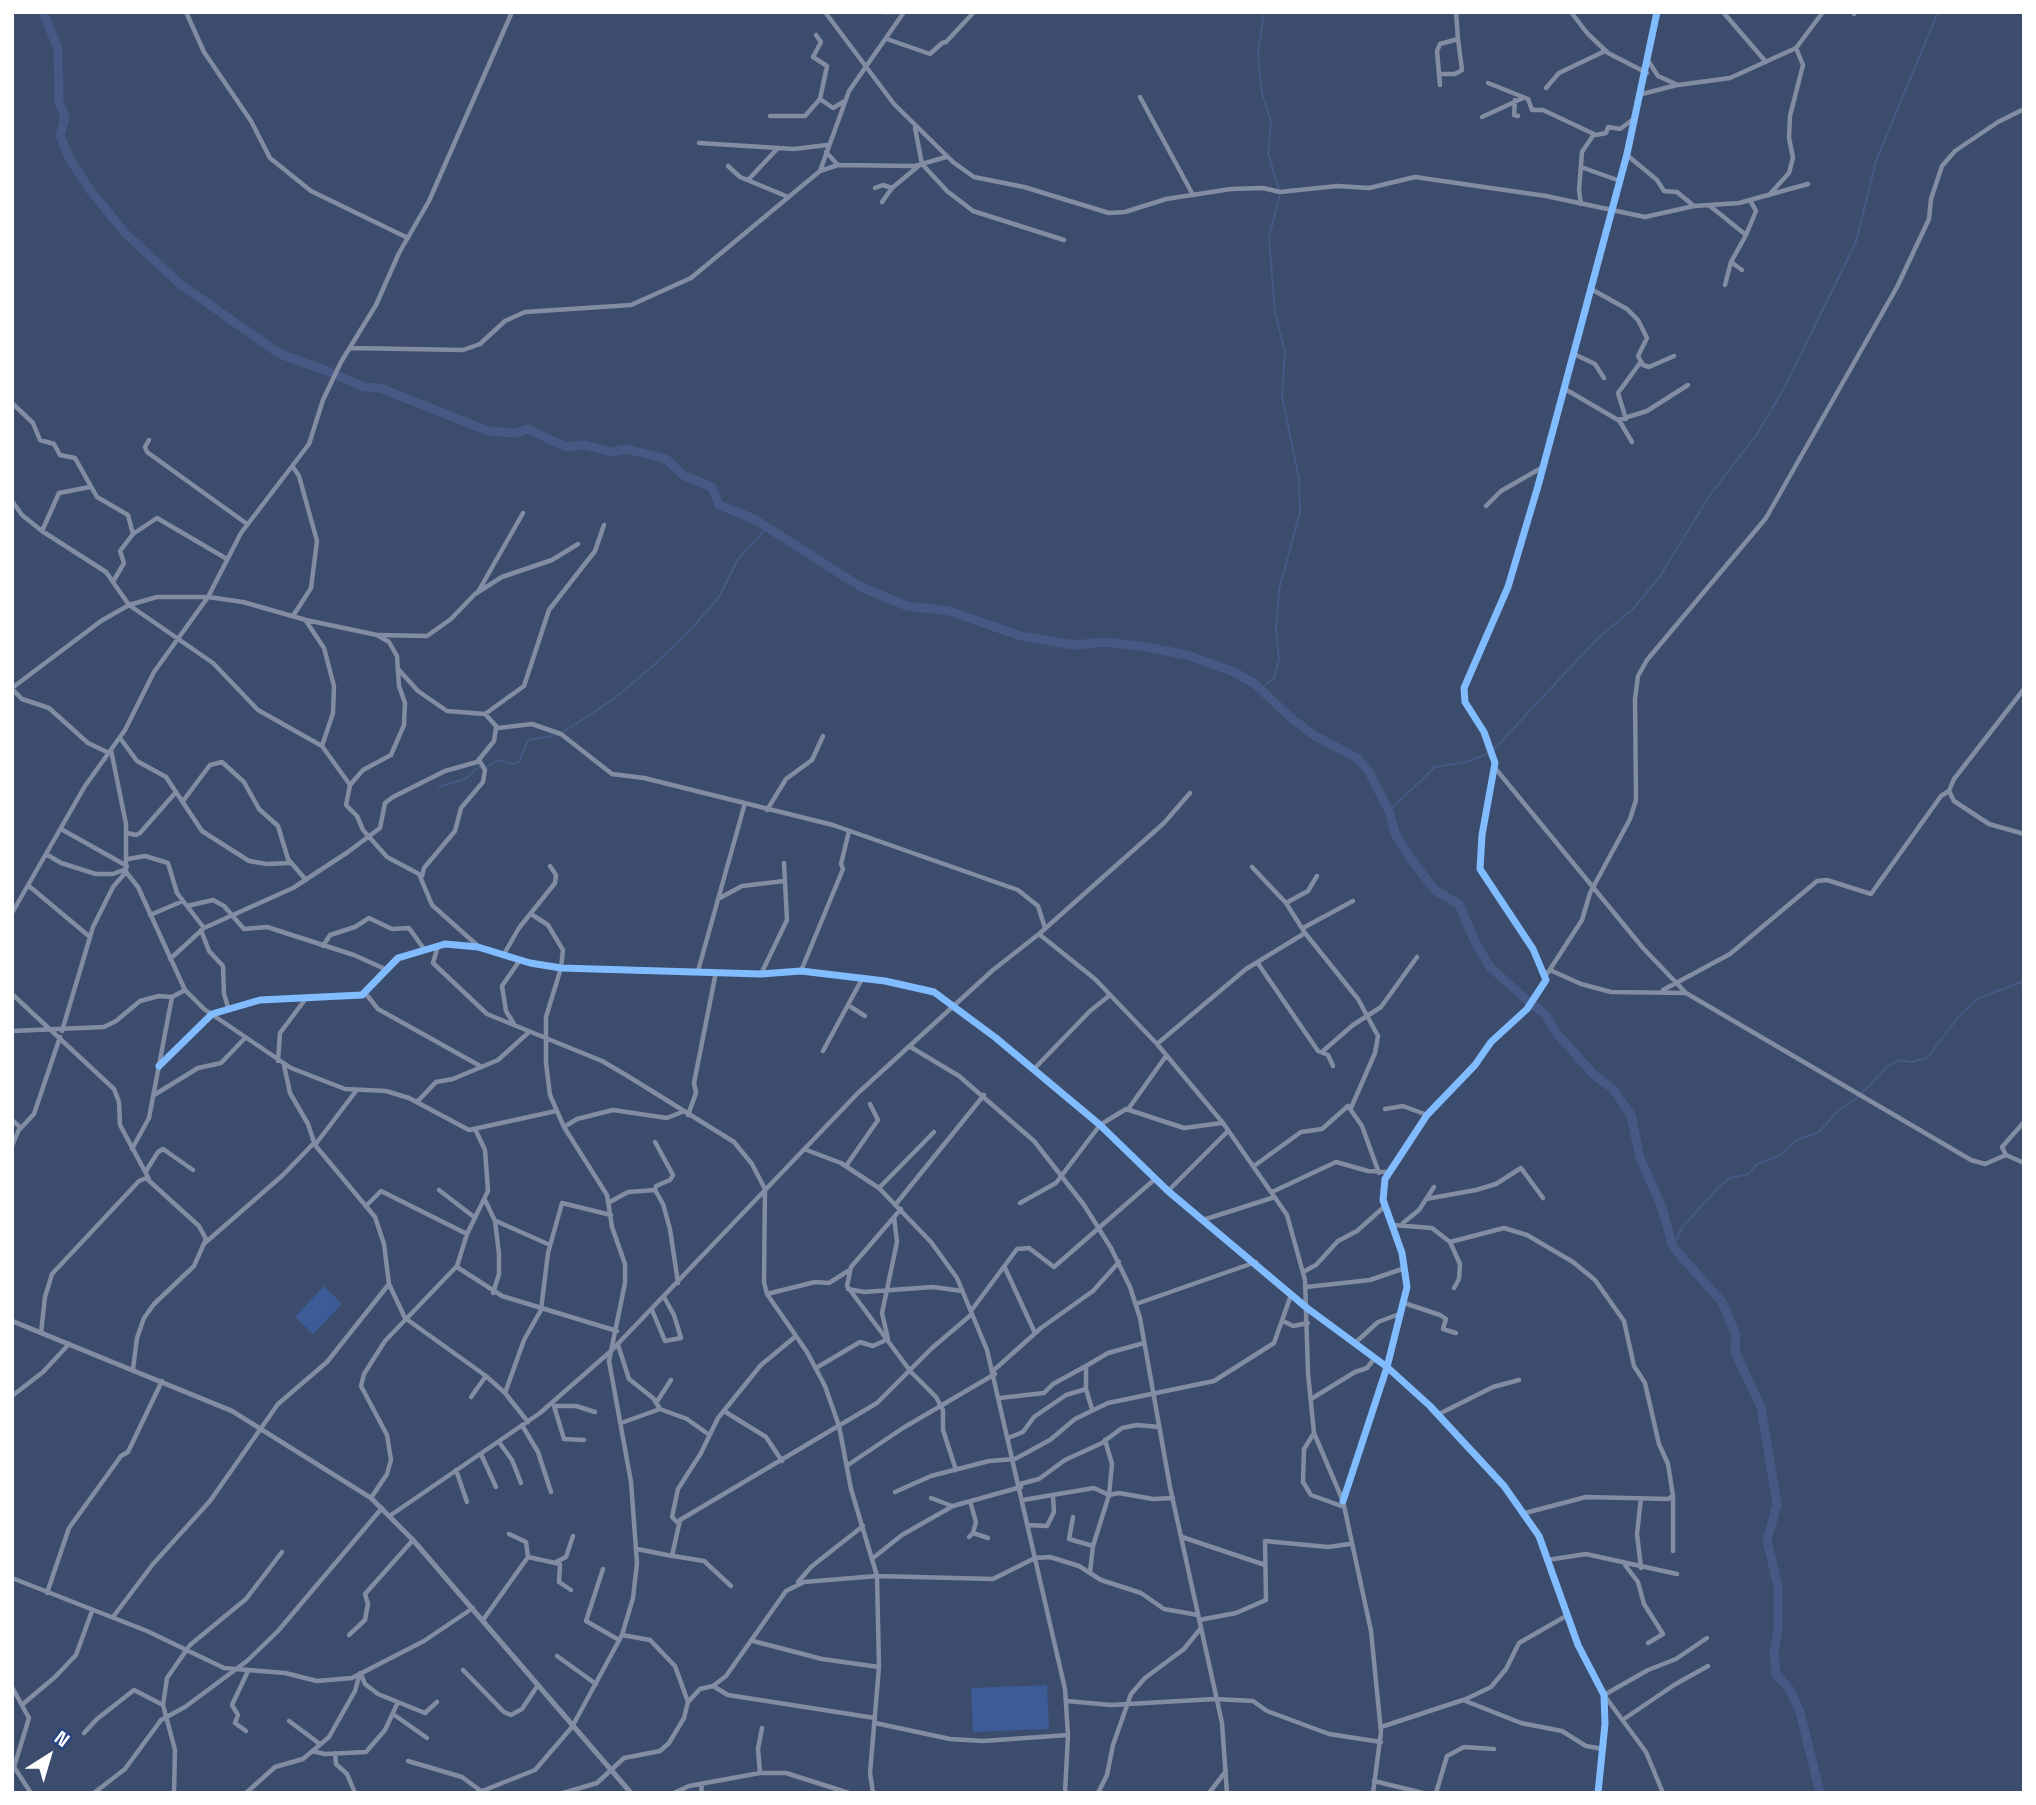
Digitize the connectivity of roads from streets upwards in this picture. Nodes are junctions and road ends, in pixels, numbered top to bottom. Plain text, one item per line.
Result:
1 (186, 12) edge
2 (512, 12) edge
3 (825, 12) edge
4 (883, 12) edge
5 (895, 12) edge
6 (904, 12) edge
7 (974, 12) edge
8 (1456, 12) edge
9 (1571, 12) edge
10 (1657, 12) edge
11 (1723, 12) edge
12 (1823, 12) edge
13 (816, 35) dead end
14 (887, 39) junction
15 (1458, 39) junction
16 (1796, 48) junction
17 (1605, 51) junction
18 (1649, 61) junction
19 (1766, 62) junction
20 (864, 69) junction
21 (1647, 73) junction
22 (1440, 74) junction
23 (1488, 83) dead end
24 (1440, 85) dead end
25 (1678, 85) junction
26 (1546, 88) dead end
27 (1641, 94) junction
28 (1140, 97) dead end
29 (1524, 98) junction
30 (820, 99) junction
31 (1515, 100) junction
32 (844, 102) junction
33 (2024, 109) edge
34 (770, 116) dead end
35 (1518, 116) dead end
36 (1482, 117) dead end
37 (1636, 117) junction
38 (915, 127) junction
39 (1594, 134) junction
40 (699, 143) dead end
41 (827, 145) junction
42 (780, 147) junction
43 (826, 152) junction
44 (1627, 154) junction
45 (947, 156) junction
46 (922, 164) junction
47 (729, 166) dead end
48 (838, 166) junction
49 (1581, 167) junction
50 (820, 171) junction
51 (748, 180) junction
52 (1620, 181) junction
53 (1808, 184) dead end
54 (875, 188) dead end
55 (892, 188) junction
56 (1193, 195) junction
57 (1769, 195) junction
58 (786, 197) junction
59 (1750, 200) junction
60 (882, 202) dead end
61 (1581, 204) junction
62 (1710, 205) junction
63 (1694, 206) junction
64 (1611, 211) junction
65 (1746, 235) junction
66 (408, 238) junction
67 (1064, 240) dead end
68 (1731, 262) junction
69 (1742, 270) dead end
70 (1725, 285) dead end
71 (1590, 289) junction
72 (350, 348) junction
73 (1574, 354) junction
74 (1674, 356) dead end
75 (1640, 362) junction
76 (1604, 378) dead end
77 (1688, 385) dead end
78 (1565, 389) junction
79 (12, 403) edge
80 (1626, 419) junction
81 (1618, 420) junction
82 (149, 440) dead end
83 (1632, 442) dead end
84 (293, 467) junction
85 (1544, 467) junction
86 (91, 487) junction
87 (12, 501) edge
88 (1486, 506) dead end
89 (523, 513) dead end
90 (247, 524) junction
91 (604, 525) dead end
92 (42, 531) junction
93 (133, 534) junction
94 (578, 544) dead end
95 (227, 559) junction
96 (114, 580) junction
97 (478, 593) junction
98 (208, 597) junction
99 (129, 605) junction
100 (293, 617) junction
101 (306, 621) junction
102 (377, 635) junction
103 (176, 638) junction
104 (398, 668) junction
105 (12, 689) edge
106 (2024, 689) edge
107 (485, 714) junction
108 (496, 728) junction
109 (823, 736) dead end
110 (120, 738) junction
111 (323, 746) junction
112 (110, 751) junction
113 (479, 760) junction
114 (1495, 768) junction
115 (350, 785) junction
116 (1949, 791) junction
117 (176, 792) junction
118 (1191, 793) dead end
119 (183, 801) junction
120 (745, 803) junction
121 (767, 810) junction
122 (61, 829) junction
123 (849, 831) junction
124 (127, 833) junction
125 (2024, 834) edge
126 (369, 836) junction
127 (46, 854) junction
128 (128, 859) junction
129 (290, 863) junction
130 (784, 863) dead end
131 (550, 866) dead end
132 (1252, 867) dead end
133 (126, 869) junction
134 (1317, 876) dead end
135 (422, 877) junction
136 (306, 880) junction
137 (784, 881) junction
138 (29, 886) junction
139 (1594, 888) junction
140 (718, 899) junction
141 (1353, 901) dead end
142 (185, 903) junction
143 (1286, 903) junction
144 (12, 913) edge
145 (531, 914) junction
146 (150, 915) junction
147 (232, 916) junction
148 (203, 929) junction
149 (1045, 929) junction
150 (1304, 931) junction
151 (1039, 934) junction
152 (90, 937) junction
153 (323, 946) junction
154 (438, 946) junction
155 (478, 947) junction
156 (424, 949) junction
157 (504, 955) junction
158 (1417, 957) dead end
159 (170, 959) junction
160 (520, 960) junction
161 (1256, 962) junction
162 (561, 968) junction
163 (385, 969) junction
164 (698, 971) junction
165 (716, 971) junction
166 (801, 971) junction
167 (1548, 973) junction
168 (761, 974) junction
169 (862, 979) junction
170 (1674, 984) junction
171 (185, 990) junction
172 (1661, 991) junction
173 (1686, 993) junction
174 (12, 994) edge
175 (366, 994) junction
176 (1110, 995) junction
177 (173, 997) junction
178 (307, 997) junction
179 (848, 1005) junction
180 (954, 1005) junction
181 (229, 1010) junction
182 (212, 1014) junction
183 (864, 1016) dead end
184 (1364, 1017) junction
185 (517, 1028) junction
186 (12, 1031) edge
187 (53, 1031) junction
188 (528, 1032) junction
189 (61, 1034) junction
190 (245, 1038) junction
191 (545, 1040) junction
192 (1157, 1044) junction
193 (908, 1046) junction
194 (823, 1051) dead end
195 (1323, 1051) junction
196 (1166, 1056) junction
197 (281, 1062) junction
198 (159, 1066) junction
199 (1334, 1066) dead end
200 (482, 1068) junction
201 (1033, 1070) junction
202 (356, 1091) junction
203 (154, 1095) junction
204 (984, 1095) junction
205 (417, 1102) junction
206 (870, 1104) dead end
207 (1129, 1108) junction
208 (1351, 1108) junction
209 (1385, 1109) dead end
210 (556, 1111) junction
211 (682, 1112) junction
212 (688, 1115) junction
213 (1427, 1115) junction
214 (12, 1120) edge
215 (2024, 1122) edge
216 (1223, 1123) junction
217 (1100, 1125) junction
218 (564, 1128) junction
219 (19, 1130) junction
220 (476, 1130) junction
221 (1228, 1131) junction
222 (934, 1132) dead end
223 (655, 1142) dead end
224 (314, 1144) junction
225 (12, 1146) edge
226 (132, 1149) junction
227 (804, 1149) junction
228 (2006, 1156) junction
229 (2024, 1163) edge
230 (846, 1166) junction
231 (1254, 1166) junction
232 (193, 1170) dead end
233 (1379, 1172) junction
234 (1390, 1172) junction
235 (146, 1174) junction
236 (1064, 1175) junction
237 (1155, 1179) junction
238 (149, 1180) junction
239 (1434, 1187) dead end
240 (879, 1188) junction
241 (765, 1189) junction
242 (439, 1190) dead end
243 (655, 1190) junction
244 (1168, 1191) junction
245 (1273, 1194) junction
246 (1543, 1198) dead end
247 (1426, 1199) junction
248 (485, 1200) junction
249 (610, 1202) junction
250 (896, 1203) junction
251 (1020, 1203) dead end
252 (367, 1205) junction
253 (1385, 1206) junction
254 (901, 1209) junction
255 (611, 1215) junction
256 (474, 1217) junction
257 (894, 1217) junction
258 (1205, 1219) junction
259 (495, 1221) junction
260 (1403, 1223) junction
261 (1393, 1224) junction
262 (1100, 1229) junction
263 (467, 1234) junction
264 (1450, 1242) junction
265 (205, 1243) junction
266 (550, 1245) junction
267 (1119, 1262) junction
268 (1256, 1262) junction
269 (457, 1266) junction
270 (1005, 1268) junction
271 (1405, 1268) junction
272 (848, 1271) junction
273 (1304, 1272) junction
274 (678, 1283) junction
275 (388, 1284) junction
276 (1306, 1287) junction
277 (847, 1289) junction
278 (1454, 1289) dead end
279 (887, 1291) junction
280 (962, 1291) junction
281 (493, 1293) junction
282 (767, 1294) junction
283 (1291, 1294) junction
284 (664, 1297) junction
285 (1404, 1303) junction
286 (1136, 1304) junction
287 (1307, 1308) junction
288 (541, 1310) junction
289 (652, 1310) junction
290 (972, 1312) junction
291 (1402, 1313) junction
292 (405, 1318) junction
293 (12, 1321) edge
294 (1283, 1321) junction
295 (1307, 1323) junction
296 (617, 1331) junction
297 (41, 1333) junction
298 (1035, 1333) junction
299 (1457, 1333) dead end
300 (796, 1336) junction
301 (888, 1339) junction
302 (1144, 1343) junction
303 (1354, 1343) junction
304 (69, 1344) junction
305 (618, 1344) junction
306 (611, 1351) junction
307 (1375, 1358) junction
308 (1086, 1366) junction
309 (1387, 1367) junction
310 (816, 1368) junction
311 (133, 1369) junction
312 (911, 1372) junction
313 (994, 1372) junction
314 (486, 1376) junction
315 (1519, 1380) dead end
316 (163, 1381) junction
317 (671, 1381) dead end
318 (1086, 1390) junction
319 (505, 1393) junction
320 (1153, 1394) junction
321 (12, 1396) edge
322 (471, 1396) dead end
323 (1000, 1398) junction
324 (1311, 1399) junction
325 (656, 1403) junction
326 (553, 1405) junction
327 (942, 1407) junction
328 (660, 1409) junction
329 (1092, 1409) junction
330 (724, 1410) junction
331 (595, 1412) dead end
332 (1439, 1414) junction
333 (525, 1423) junction
334 (621, 1423) junction
335 (839, 1426) junction
336 (261, 1427) junction
337 (1159, 1427) junction
338 (708, 1433) junction
339 (1314, 1433) junction
340 (1008, 1438) junction
341 (584, 1440) dead end
342 (1105, 1440) junction
343 (499, 1442) junction
344 (481, 1454) junction
345 (1015, 1459) junction
346 (782, 1461) junction
347 (848, 1465) junction
348 (456, 1470) junction
349 (956, 1470) junction
350 (521, 1483) dead end
351 (1021, 1485) junction
352 (496, 1487) dead end
353 (551, 1492) dead end
354 (895, 1492) dead end
355 (1109, 1495) junction
356 (1673, 1496) junction
357 (1053, 1497) junction
358 (371, 1498) junction
359 (1173, 1498) junction
360 (1641, 1498) junction
361 (931, 1499) dead end
362 (1023, 1500) junction
363 (970, 1501) junction
364 (467, 1502) dead end
365 (1343, 1504) junction
366 (953, 1506) junction
367 (382, 1507) junction
368 (1525, 1513) junction
369 (391, 1515) junction
370 (1073, 1517) dead end
371 (678, 1523) junction
372 (1027, 1525) junction
373 (863, 1526) junction
374 (509, 1534) dead end
375 (572, 1536) dead end
376 (1182, 1537) junction
377 (988, 1538) dead end
378 (413, 1540) junction
379 (1350, 1544) junction
380 (1093, 1546) junction
381 (637, 1549) junction
382 (1673, 1551) dead end
383 (282, 1552) dead end
384 (672, 1556) junction
385 (528, 1557) junction
386 (873, 1558) junction
387 (1035, 1559) junction
388 (1547, 1560) junction
389 (555, 1562) junction
390 (1625, 1564) junction
391 (1265, 1565) junction
392 (1641, 1568) junction
393 (603, 1569) dead end
394 (1090, 1572) junction
395 (1677, 1574) dead end
396 (877, 1576) junction
397 (12, 1578) edge
398 (798, 1583) junction
399 (731, 1586) dead end
400 (572, 1590) dead end
401 (47, 1593) junction
402 (473, 1608) junction
403 (92, 1611) junction
404 (1566, 1616) junction
405 (1198, 1617) junction
406 (113, 1618) junction
407 (483, 1620) junction
408 (1200, 1628) junction
409 (349, 1635) dead end
410 (621, 1638) junction
411 (1707, 1638) dead end
412 (753, 1641) junction
413 (1648, 1643) dead end
414 (188, 1650) junction
415 (557, 1656) dead end
416 (879, 1667) junction
417 (1708, 1667) dead end
418 (233, 1670) junction
419 (463, 1670) dead end
420 (248, 1671) junction
421 (360, 1673) junction
422 (596, 1684) junction
423 (538, 1685) junction
424 (713, 1686) junction
425 (12, 1687) edge
426 (1604, 1695) junction
427 (1214, 1699) junction
428 (1463, 1700) junction
429 (1067, 1701) junction
430 (398, 1702) junction
431 (437, 1702) dead end
432 (688, 1702) junction
433 (23, 1704) junction
434 (1126, 1704) junction
435 (163, 1705) junction
436 (393, 1714) junction
437 (165, 1717) junction
438 (1624, 1719) junction
439 (289, 1721) dead end
440 (875, 1721) junction
441 (572, 1727) junction
442 (1381, 1727) junction
443 (762, 1728) dead end
444 (246, 1731) dead end
445 (85, 1733) dead end
446 (1068, 1735) junction
447 (427, 1738) dead end
448 (1381, 1742) junction
449 (320, 1744) junction
450 (1494, 1749) dead end
451 (1603, 1749) junction
452 (312, 1751) junction
453 (335, 1753) junction
454 (408, 1761) dead end
455 (13, 1766) edge
456 (611, 1771) junction
457 (1226, 1771) junction
458 (760, 1773) junction
459 (1374, 1781) junction
460 (702, 1785) junction
461 (479, 1792) edge
462 (31, 1793) edge
463 (94, 1793) edge
464 (174, 1793) edge
465 (246, 1793) edge
466 (355, 1793) edge
467 (563, 1793) edge
468 (631, 1793) edge
469 (674, 1793) edge
470 (701, 1793) edge
471 (849, 1793) edge
472 (873, 1793) edge
473 (1065, 1793) edge
474 (1098, 1793) edge
475 (1209, 1793) edge
476 (1227, 1793) edge
477 (1373, 1793) edge
478 (1423, 1793) edge
479 (1436, 1793) edge
480 (1598, 1793) edge
481 (1663, 1793) edge

1 - 66 street
2 - 66 street
3 - 20 street
4 - 5 street
6 - 14 street
7 - 14 street
8 - 15 street
9 - 17 street
10 - 18 street
11 - 19 street
12 - 16 street
13 - 30 street
14 - 20 street
15 - 22 street
15 - 22 street
16 - 19 street
16 - 57 street
17 - 21 street
17 - 26 street
18 - 21 street
18 - 25 street
19 - 25 street
20 - 32 street
20 - 38 street
21 - 27 street
22 - 24 street
23 - 29 street
25 - 27 street
27 - 37 street
28 - 56 street
29 - 31 street
29 - 39 street
30 - 32 street
30 - 34 street
31 - 35 street
31 - 36 street
32 - 41 street
33 - 139 street
37 - 39 street
37 - 44 street
38 - 45 street
38 - 46 street
39 - 49 street
40 - 42 street
41 - 42 street
41 - 43 street
42 - 51 street
43 - 48 street
43 - 50 street
44 - 52 street
44 - 63 street
45 - 46 street
45 - 56 street
46 - 48 street
46 - 55 street
46 - 67 street
47 - 51 street
48 - 50 street
49 - 52 street
49 - 61 street
50 - 58 street
51 - 58 street
52 - 64 street
53 - 57 street
54 - 55 street
55 - 60 street
56 - 61 street
57 - 59 street
58 - 72 street
59 - 62 street
59 - 65 street
61 - 64 street
62 - 63 street
62 - 65 street
63 - 64 street
64 - 71 street
65 - 68 street
66 - 72 street
68 - 69 street
68 - 70 street
71 - 73 street
71 - 75 street
72 - 84 street
73 - 76 street
73 - 78 street
74 - 75 street
75 - 80 street
77 - 80 street
78 - 81 street
78 - 85 street
79 - 86 street
80 - 81 street
81 - 83 street
82 - 90 street
84 - 90 street
84 - 100 street
85 - 88 street
85 - 114 street
86 - 92 street
86 - 93 street
87 - 92 street
89 - 97 street
90 - 95 street
91 - 107 street
92 - 96 street
93 - 95 street
93 - 96 street
94 - 97 street
95 - 98 street
96 - 99 street
97 - 102 street
98 - 99 street
98 - 100 street
98 - 103 street
99 - 103 street
99 - 105 street
100 - 101 street
101 - 102 street
101 - 111 street
102 - 104 street
103 - 110 street
103 - 111 street
104 - 107 street
104 - 115 street
105 - 112 street
106 - 116 street
107 - 108 street
108 - 113 street
108 - 120 street
109 - 121 street
110 - 112 street
110 - 117 street
111 - 115 street
112 - 122 street
112 - 124 street
113 - 126 street
113 - 135 street
114 - 139 street
114 - 167 street
115 - 126 street
116 - 125 street
116 - 170 street
117 - 119 street
117 - 124 street
118 - 149 street
119 - 129 street
119 - 129 street
120 - 121 street
120 - 140 street
121 - 123 street
122 - 127 street
122 - 133 street
123 - 149 street
123 - 166 street
124 - 128 street
126 - 135 street
126 - 136 street
127 - 133 street
127 - 138 street
128 - 133 street
128 - 142 street
129 - 136 street
130 - 137 street
131 - 145 street
132 - 143 street
133 - 146 street
133 - 152 street
134 - 143 street
135 - 155 street
136 - 147 street
137 - 140 street
137 - 168 street
138 - 144 street
138 - 152 street
139 - 167 street
139 - 170 street
140 - 164 street
141 - 150 street
142 - 146 street
142 - 147 street
142 - 148 street
143 - 150 street
145 - 157 street
145 - 162 street
146 - 159 street
147 - 148 street
147 - 153 street
148 - 159 street
148 - 181 street
149 - 151 street
150 - 161 street
150 - 184 street
151 - 176 street
151 - 180 street
152 - 189 street
153 - 156 street
153 - 163 street
154 - 155 street
154 - 156 street
154 - 185 street
155 - 157 street
156 - 163 street
157 - 160 street
158 - 184 street
159 - 171 street
160 - 162 street
160 - 185 street
161 - 192 street
161 - 195 street
162 - 164 street
162 - 191 street
163 - 175 street
164 - 165 street
165 - 168 street
165 - 212 street
166 - 168 street
166 - 169 street
167 - 172 street
167 - 213 street
169 - 179 street
169 - 180 street
170 - 172 street
170 - 173 street
171 - 177 street
171 - 182 street
172 - 173 street
173 - 228 street
174 - 187 street
175 - 178 street
175 - 200 street
176 - 192 street
176 - 201 street
177 - 189 street
177 - 198 street
178 - 181 street
178 - 197 street
179 - 183 street
179 - 194 street
180 - 193 street
180 - 201 street
181 - 182 street
182 - 190 street
182 - 198 street
184 - 195 street
184 - 208 street
185 - 188 street
186 - 187 street
187 - 189 street
188 - 191 street
188 - 200 street
189 - 219 street
189 - 226 street
190 - 197 street
190 - 203 street
191 - 210 street
191 - 211 street
192 - 196 street
193 - 204 street
193 - 227 street
195 - 199 street
196 - 207 street
196 - 216 street
197 - 202 street
197 - 224 street
198 - 203 street
200 - 205 street
201 - 217 street
202 - 205 street
202 - 224 street
203 - 226 street
204 - 236 street
204 - 250 street
205 - 220 street
206 - 230 street
207 - 216 street
207 - 217 street
208 - 231 street
208 - 233 street
209 - 213 street
210 - 218 street
210 - 220 street
211 - 212 street
211 - 218 street
212 - 241 street
213 - 234 street
214 - 219 street
215 - 228 street
216 - 221 street
217 - 236 street
217 - 237 street
218 - 249 street
219 - 225 street
220 - 248 street
221 - 231 street
221 - 244 street
222 - 240 street
223 - 243 street
224 - 252 street
224 - 265 street
226 - 235 street
227 - 230 street
227 - 241 street
228 - 229 street
230 - 240 street
231 - 245 street
232 - 235 street
233 - 234 street
233 - 245 street
234 - 253 street
235 - 238 street
236 - 251 street
236 - 262 street
237 - 244 street
237 - 262 street
238 - 265 street
238 - 297 street
239 - 247 street
240 - 250 street
241 - 274 street
241 - 282 street
242 - 256 street
243 - 249 street
243 - 274 street
244 - 258 street
245 - 258 street
245 - 273 street
246 - 247 street
247 - 260 street
248 - 256 street
248 - 259 street
249 - 255 street
250 - 254 street
252 - 263 street
252 - 275 street
253 - 261 street
253 - 273 street
254 - 257 street
254 - 280 street
255 - 266 street
255 - 296 street
256 - 263 street
257 - 272 street
257 - 279 street
258 - 268 street
259 - 266 street
259 - 281 street
260 - 261 street
260 - 264 street
261 - 271 street
262 - 267 street
262 - 270 street
263 - 269 street
264 - 278 street
264 - 356 street
265 - 311 street
266 - 288 street
267 - 286 street
267 - 298 street
268 - 283 street
268 - 286 street
269 - 281 street
269 - 292 street
270 - 290 street
270 - 298 street
271 - 276 street
271 - 285 street
272 - 277 street
272 - 282 street
273 - 276 street
274 - 284 street
275 - 292 street
275 - 336 street
276 - 287 street
277 - 279 street
277 - 301 street
279 - 280 street
279 - 301 street
280 - 290 street
281 - 288 street
282 - 300 street
283 - 287 street
283 - 294 street
284 - 289 street
284 - 289 street
285 - 291 street
285 - 299 street
286 - 302 street
287 - 295 street
287 - 303 street
288 - 296 street
288 - 319 street
289 - 305 street
290 - 312 street
290 - 313 street
291 - 303 street
291 - 309 street
292 - 314 street
292 - 358 street
293 - 297 street
294 - 295 street
294 - 320 street
295 - 324 street
296 - 306 street
297 - 304 street
298 - 313 street
300 - 310 street
300 - 330 street
301 - 310 street
301 - 312 street
302 - 308 street
302 - 320 street
303 - 307 street
304 - 311 street
304 - 321 street
305 - 306 street
305 - 325 street
306 - 326 street
306 - 334 street
307 - 309 street
307 - 324 street
308 - 318 street
308 - 323 street
309 - 332 street
309 - 365 street
310 - 335 street
311 - 316 street
312 - 327 street
312 - 335 street
313 - 323 street
313 - 327 street
314 - 319 street
314 - 322 street
315 - 332 street
316 - 336 street
316 - 401 street
317 - 325 street
318 - 329 street
318 - 340 street
319 - 333 street
320 - 329 street
320 - 337 street
323 - 340 street
324 - 339 street
325 - 328 street
326 - 331 street
326 - 333 street
326 - 341 street
327 - 347 street
327 - 349 street
328 - 334 street
328 - 338 street
329 - 345 street
330 - 338 street
330 - 346 street
332 - 368 street
333 - 343 street
333 - 353 street
334 - 381 street
335 - 346 street
335 - 347 street
336 - 358 street
336 - 406 street
337 - 342 street
337 - 359 street
338 - 371 street
339 - 365 street
339 - 365 street
340 - 345 street
342 - 351 street
342 - 355 street
343 - 344 street
343 - 350 street
344 - 348 street
344 - 352 street
345 - 349 street
345 - 351 street
346 - 371 street
347 - 373 street
348 - 364 street
348 - 369 street
349 - 354 street
351 - 362 street
351 - 363 street
355 - 357 street
355 - 359 street
355 - 380 street
356 - 360 street
356 - 382 street
357 - 362 street
357 - 372 street
358 - 367 street
359 - 376 street
360 - 368 street
360 - 392 street
361 - 366 street
362 - 372 street
363 - 366 street
363 - 377 street
365 - 379 street
366 - 386 street
367 - 369 street
367 - 418 street
368 - 388 street
369 - 378 street
370 - 380 street
371 - 384 street
372 - 387 street
373 - 386 street
373 - 398 street
374 - 385 street
375 - 389 street
376 - 391 street
376 - 405 street
378 - 402 street
378 - 409 street
379 - 391 street
379 - 442 street
380 - 394 street
381 - 384 street
381 - 410 street
383 - 414 street
384 - 399 street
385 - 389 street
385 - 407 street
386 - 396 street
387 - 394 street
387 - 396 street
387 - 429 street
388 - 390 street
388 - 404 street
389 - 400 street
390 - 392 street
390 - 413 street
391 - 405 street
392 - 395 street
393 - 410 street
394 - 405 street
396 - 398 street
396 - 416 street
397 - 401 street
398 - 412 street
401 - 403 street
402 - 407 street
402 - 421 street
403 - 406 street
403 - 433 street
404 - 426 street
404 - 428 street
405 - 408 street
406 - 414 street
407 - 423 street
408 - 427 street
408 - 434 street
410 - 422 street
410 - 432 street
411 - 426 street
412 - 416 street
412 - 424 street
414 - 418 street
414 - 435 street
415 - 422 street
416 - 440 street
417 - 438 street
418 - 420 street
418 - 437 street
419 - 423 street
420 - 421 street
420 - 444 street
421 - 430 street
421 - 449 street
422 - 441 street
423 - 441 street
424 - 432 street
424 - 440 street
425 - 433 street
426 - 438 street
426 - 451 street
427 - 434 street
427 - 448 street
427 - 457 street
428 - 442 street
428 - 451 street
429 - 434 street
429 - 446 street
430 - 431 street
430 - 436 street
432 - 456 street
433 - 455 street
434 - 474 street
435 - 437 street
435 - 445 street
436 - 447 street
436 - 453 street
437 - 463 street
437 - 464 street
438 - 481 street
439 - 449 street
440 - 446 street
440 - 472 street
441 - 456 street
441 - 461 street
442 - 448 street
443 - 458 street
446 - 473 street
448 - 459 street
449 - 452 street
450 - 479 street
451 - 480 street
452 - 453 street
452 - 465 street
453 - 466 street
454 - 461 street
455 - 462 street
456 - 467 street
456 - 468 street
457 - 475 street
457 - 476 street
458 - 460 street
458 - 471 street
459 - 477 street
459 - 478 street
460 - 469 street
460 - 470 street

